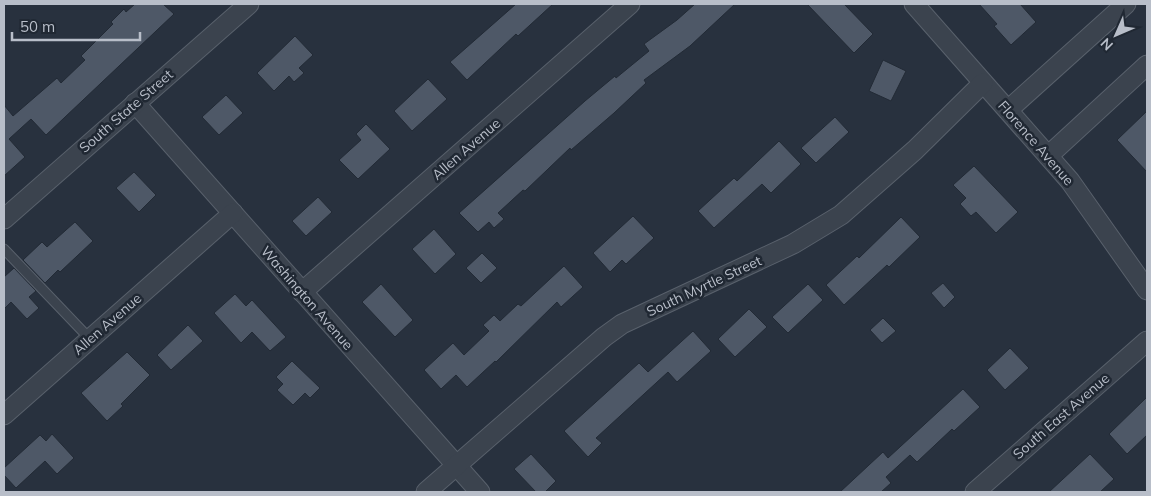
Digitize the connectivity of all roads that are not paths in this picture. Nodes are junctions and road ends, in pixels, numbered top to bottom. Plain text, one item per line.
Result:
1 (249, 4) edge
2 (630, 4) edge
3 (914, 4) edge
4 (1126, 4) edge
5 (1147, 65) edge
6 (983, 83) junction
7 (135, 103) junction
8 (1008, 110) junction
9 (1048, 156) junction
10 (233, 213) junction
11 (4, 219) edge
12 (4, 250) edge
13 (1147, 290) edge
14 (302, 292) junction
15 (90, 339) junction
16 (1147, 341) edge
17 (4, 415) edge
18 (456, 465) junction
19 (426, 492) edge
20 (480, 492) edge
21 (975, 492) edge

1 - 7 street, South State Street
2 - 14 street, Allen Avenue
3 - 6 street, Florence Avenue
4 - 8 street
5 - 9 street
6 - 8 street, Florence Avenue
6 - 18 street, South Myrtle Street
7 - 10 street, Washington Avenue
7 - 11 street, South State Street
8 - 9 street, Florence Avenue
9 - 13 street, Florence Avenue
10 - 14 street, Washington Avenue
10 - 15 street, Allen Avenue
12 - 15 lane
14 - 18 street, Washington Avenue
15 - 17 street, Allen Avenue
16 - 21 street, South East Avenue
18 - 19 street, South Myrtle Street
18 - 20 street, Washington Avenue

